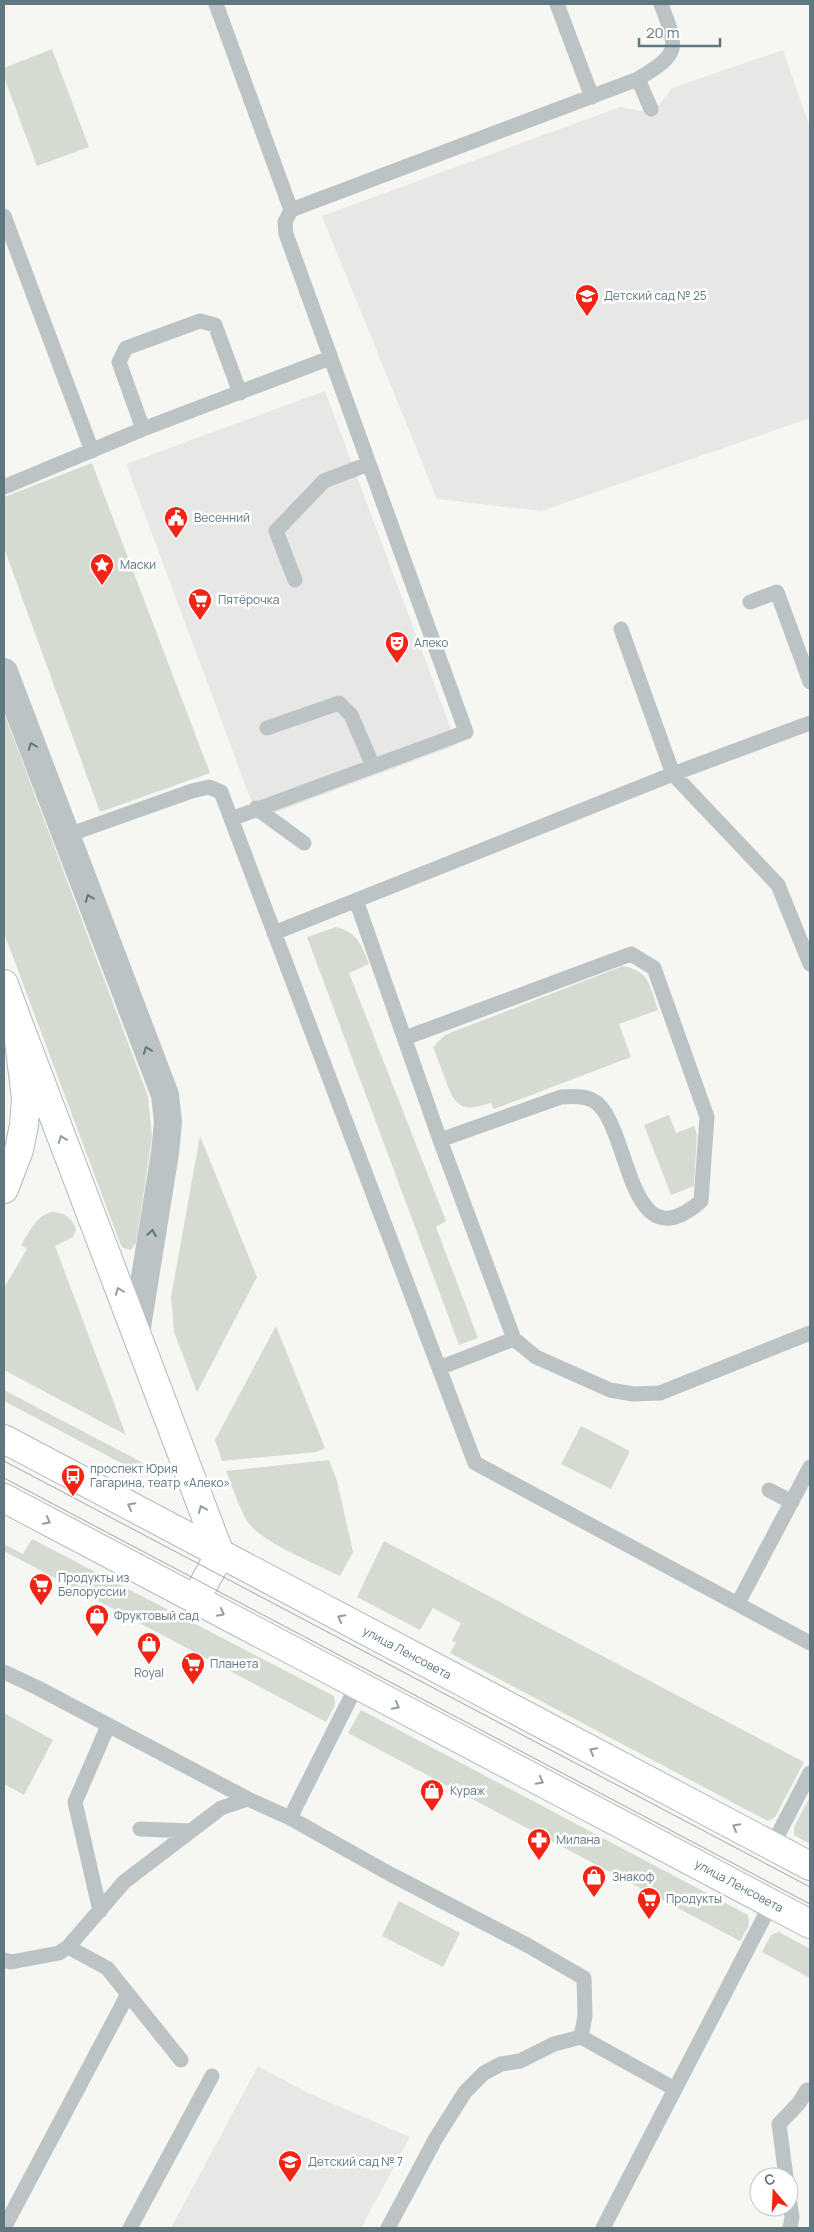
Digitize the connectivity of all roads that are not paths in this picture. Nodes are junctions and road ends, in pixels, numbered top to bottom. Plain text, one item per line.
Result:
1 (216, 4) edge
2 (557, 4) edge
3 (661, 4) edge
4 (638, 79) junction
5 (592, 97) junction
6 (651, 108) dead end
7 (291, 210) junction
8 (4, 216) edge
9 (330, 358) junction
10 (240, 393) junction
11 (143, 429) junction
12 (92, 451) junction
13 (368, 464) junction
14 (4, 488) edge
15 (295, 580) dead end
16 (750, 602) dead end
17 (621, 629) dead end
18 (4, 672) edge
19 (810, 682) edge
20 (810, 723) edge
21 (267, 728) dead end
22 (373, 766) junction
23 (673, 774) junction
24 (256, 808) junction
25 (231, 818) junction
26 (65, 836) junction
27 (304, 843) dead end
28 (356, 900) junction
29 (274, 933) junction
30 (810, 964) edge
31 (4, 984) edge
32 (16, 1017) junction
33 (405, 1038) junction
34 (440, 1140) junction
35 (4, 1189) edge
36 (136, 1333) junction
37 (810, 1333) edge
38 (514, 1339) junction
39 (439, 1368) junction
40 (4, 1439) edge
41 (810, 1467) edge
42 (769, 1490) dead end
43 (4, 1498) edge
44 (792, 1502) junction
45 (220, 1554) junction
46 (196, 1600) junction
47 (738, 1603) junction
48 (810, 1643) edge
49 (4, 1672) edge
50 (358, 1685) junction
51 (108, 1726) junction
52 (810, 1773) edge
53 (248, 1799) junction
54 (290, 1818) junction
55 (140, 1829) dead end
56 (191, 1831) junction
57 (772, 1846) junction
58 (810, 1866) edge
59 (771, 1904) junction
60 (100, 1911) junction
61 (810, 1924) edge
62 (68, 1947) junction
63 (4, 1960) edge
64 (128, 1994) junction
65 (580, 2037) junction
66 (181, 2060) dead end
67 (212, 2076) dead end
68 (675, 2089) junction
69 (810, 2092) edge
70 (785, 2167) edge
71 (4, 2228) edge
72 (130, 2228) edge
73 (388, 2228) edge
74 (603, 2228) edge

1 - 7 lane
2 - 5 lane
3 - 4 lane
4 - 5 lane
4 - 6 lane
5 - 7 lane
7 - 9 lane
8 - 12 lane
9 - 10 lane
9 - 13 lane
10 - 11 lane
10 - 11 lane
11 - 12 lane
12 - 14 lane
13 - 15 lane
13 - 22 lane
16 - 19 lane
17 - 23 lane
26 -> 18 street
20 - 23 lane
21 - 22 lane
22 - 24 lane
23 - 28 lane
23 - 30 lane
24 - 25 lane
24 - 27 lane
25 - 26 lane
25 - 29 lane
36 -> 26 street
28 - 29 lane
28 - 33 lane
29 - 39 lane
31 - 32 street
32 - 35 street
36 -> 32 street
33 - 34 lane
33 - 34 lane
34 - 38 lane
45 -> 36 street
37 - 38 lane
38 - 39 lane
39 - 47 lane
45 -> 40 street, улица Ленсовета
41 - 44 lane
42 - 44 lane
43 -> 46 street, улица Ленсовета
44 - 47 lane
45 - 46 street
57 -> 45 street, улица Ленсовета
46 -> 50 street, улица Ленсовета
47 - 48 lane
49 - 51 lane
50 - 54 lane
50 -> 59 street, улица Ленсовета
51 - 53 lane
51 - 60 lane
52 - 57 lane
53 - 54 lane
53 - 56 lane
54 - 65 lane
55 - 56 lane
56 - 60 lane
57 - 58 street, улица Ленсовета
59 - 61 street, улица Ленсовета
59 - 68 lane
60 - 62 lane
62 - 63 lane
62 - 64 lane
64 - 66 lane
64 - 71 lane
65 - 68 lane
65 - 73 lane
67 - 72 lane
68 - 74 lane
69 - 70 lane

